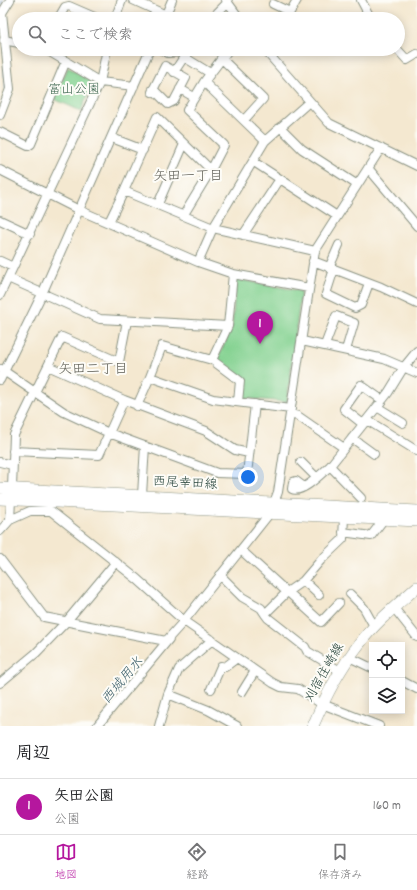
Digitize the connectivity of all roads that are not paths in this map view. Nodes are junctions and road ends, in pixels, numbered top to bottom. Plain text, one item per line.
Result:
1 (10, 0) edge
2 (122, 0) edge
3 (133, 0) edge
4 (172, 0) edge
5 (297, 0) edge
6 (361, 0) edge
7 (227, 1) edge
8 (273, 4) dead end
9 (63, 12) edge
10 (83, 12) edge
11 (118, 12) edge
12 (156, 12) edge
13 (167, 12) edge
14 (217, 12) edge
15 (235, 12) edge
16 (283, 12) edge
17 (290, 12) edge
18 (367, 12) edge
19 (4, 40) junction
20 (12, 42) edge
21 (417, 54) edge
22 (57, 56) edge
23 (106, 56) edge
24 (147, 56) edge
25 (270, 56) edge
26 (403, 56) edge
27 (221, 58) joint
28 (66, 61) junction
29 (174, 72) junction
30 (210, 73) junction
31 (100, 82) junction
32 (204, 82) junction
33 (134, 86) junction
34 (180, 88) junction
35 (194, 97) junction
36 (309, 102) junction
37 (0, 115) edge
38 (244, 120) junction
39 (280, 127) junction
40 (0, 132) edge
41 (112, 138) junction
42 (265, 141) junction
43 (184, 144) junction
44 (381, 148) junction
45 (143, 150) junction
46 (254, 162) junction
47 (417, 166) edge
48 (368, 168) junction
49 (0, 170) edge
50 (210, 170) junction
51 (280, 178) junction
52 (356, 184) junction
53 (124, 191) junction
54 (48, 193) junction
55 (158, 204) junction
56 (79, 210) junction
57 (183, 216) junction
58 (337, 216) junction
59 (0, 220) edge
60 (109, 222) junction
61 (417, 226) edge
62 (213, 228) junction
63 (30, 234) junction
64 (243, 236) junction
65 (339, 245) dead end
66 (315, 251) junction
67 (0, 261) edge
68 (313, 261) junction
69 (198, 262) junction
70 (13, 267) junction
71 (332, 268) junction
72 (233, 274) junction
73 (8, 278) junction
74 (370, 283) junction
75 (309, 288) junction
76 (42, 294) junction
77 (0, 295) edge
78 (417, 304) edge
79 (127, 320) junction
80 (228, 326) junction
81 (302, 341) junction
82 (325, 345) junction
83 (346, 350) junction
84 (417, 351) edge
85 (212, 360) junction
86 (48, 366) junction
87 (404, 367) junction
88 (2, 370) edge
89 (417, 373) edge
90 (150, 377) junction
91 (0, 380) edge
92 (34, 393) junction
93 (124, 400) junction
94 (382, 400) junction
95 (238, 402) junction
96 (255, 404) junction
97 (137, 406) junction
98 (377, 407) junction
99 (290, 411) junction
100 (365, 422) junction
101 (403, 423) dead end
102 (109, 433) junction
103 (352, 438) junction
104 (145, 446) junction
105 (344, 448) junction
106 (14, 450) junction
107 (417, 451) edge
108 (248, 453) junction
109 (374, 454) dead end
110 (0, 462) edge
111 (301, 462) dead end
112 (12, 466) junction
113 (330, 466) junction
114 (316, 477) junction
115 (304, 487) dead end
116 (0, 488) edge
117 (142, 495) junction
118 (8, 496) edge
119 (361, 498) dead end
120 (272, 508) junction
121 (417, 511) edge
122 (344, 517) junction
123 (384, 519) junction
124 (10, 520) junction
125 (417, 521) edge
126 (0, 531) edge
127 (343, 532) junction
128 (241, 550) junction
129 (0, 559) edge
130 (116, 562) junction
131 (220, 575) junction
132 (304, 581) junction
133 (287, 591) junction
134 (416, 591) edge
135 (350, 594) dead end
136 (319, 596) dead end
137 (339, 603) dead end
138 (394, 608) junction
139 (266, 614) junction
140 (184, 621) junction
141 (66, 622) junction
142 (374, 626) junction
143 (172, 634) junction
144 (417, 637) edge
145 (212, 640) junction
146 (349, 657) junction
147 (237, 658) junction
148 (369, 667) edge
149 (255, 671) junction
150 (340, 671) junction
151 (1, 681) edge
152 (405, 683) edge
153 (211, 689) dead end
154 (417, 689) edge
155 (242, 692) dead end
156 (168, 694) junction
157 (322, 704) junction
158 (97, 726) edge
159 (159, 726) edge
160 (237, 726) edge
161 (313, 726) edge
162 (379, 726) edge

1 - 19 street
2 - 11 street
3 - 12 street
4 - 13 street
5 - 17 street
6 - 18 street
7 - 14 street
7 - 15 street
8 - 16 street
9 - 10 street
19 - 20 street
19 - 37 street
21 - 26 street
22 - 28 street
23 - 31 street
24 - 33 street
25 - 36 street
27 - 30 street
27 - 38 street
28 - 31 street
28 - 40 street
29 - 30 street
29 - 34 street
29 - 34 street
30 - 32 street
31 - 33 street
31 - 54 street
32 - 35 street
32 - 38 street
33 - 41 street
34 - 35 street
35 - 50 street
36 - 39 street
36 - 44 street
38 - 42 street
39 - 42 street
39 - 52 street
41 - 45 street
41 - 56 street
42 - 46 street
43 - 45 street
43 - 50 street
43 - 55 street
44 - 47 street
44 - 48 street
45 - 53 street
46 - 51 street
46 - 62 street
48 - 52 street
48 - 61 street
49 - 54 street
50 - 57 street
51 - 58 street
51 - 64 street
52 - 58 street
53 - 55 street
53 - 60 street
54 - 56 street
54 - 63 street
55 - 57 street
56 - 60 street
56 - 76 street
57 - 62 street
58 - 66 street
59 - 63 street
60 - 69 street
62 - 64 street
62 - 69 street
63 - 70 street
64 - 66 street
65 - 71 street
66 - 68 street
67 - 70 street
68 - 71 street
68 - 75 street
69 - 72 street
70 - 73 street
71 - 74 street
71 - 74 street
72 - 75 street
72 - 80 street
73 - 76 street
73 - 77 street
74 - 78 street
75 - 81 street
76 - 79 street
76 - 88 street
79 - 80 street
79 - 86 street
80 - 85 street
81 - 82 street
81 - 99 street
82 - 83 street
82 - 83 street
83 - 87 street
84 - 87 street
85 - 90 street
85 - 95 street
86 - 92 street
86 - 93 street
87 - 89 street
87 - 94 street
88 - 91 street
88 - 92 street
90 - 95 street
90 - 97 street
92 - 102 street
92 - 106 street
93 - 97 street
93 - 102 street
94 - 98 street
94 - 100 street
95 - 96 street
96 - 99 street
96 - 108 street
97 - 108 street
98 - 100 street
98 - 101 street
99 - 105 street
99 - 120 street
100 - 103 street
100 - 107 street
102 - 104 street
102 - 106 street
103 - 105 street
103 - 109 street
104 - 108 street
104 - 117 street
105 - 113 street
106 - 112 street
110 - 112 street
111 - 114 street
112 - 118 street
113 - 114 street
113 - 119 street
114 - 115 street
116 - 118 main road, 西尾幸田線
117 - 118 main road, 西尾幸田線
117 - 120 main road, 西尾幸田線
118 - 120 main road, 西尾幸田線
118 - 124 street
120 - 121 main road, 西尾幸田線
120 - 122 main road, 西尾幸田線
120 - 128 street
122 - 123 main road, 西尾幸田線
122 - 127 street
123 - 125 main road, 西尾幸田線
123 - 127 street
124 - 126 street
124 - 130 street
127 - 132 street
128 - 131 street
128 - 133 street
129 - 141 street
130 - 140 street
130 - 141 street
131 - 139 street
131 - 140 street
132 - 133 street
132 - 136 street
133 - 137 street
133 - 139 street
134 - 138 main road, 刈宿住崎線
135 - 142 street
138 - 142 main road, 刈宿住崎線
138 - 144 street
139 - 150 street
140 - 143 street
140 - 145 street
141 - 143 street
141 - 151 street
142 - 146 main road, 刈宿住崎線
143 - 158 street
145 - 147 street
145 - 156 street
146 - 148 street
146 - 150 main road, 刈宿住崎線
147 - 149 street
147 - 153 street
149 - 155 street
149 - 157 street
150 - 157 main road, 刈宿住崎線
152 - 154 street
156 - 159 street
156 - 160 street
157 - 161 main road, 刈宿住崎線
157 - 162 street

